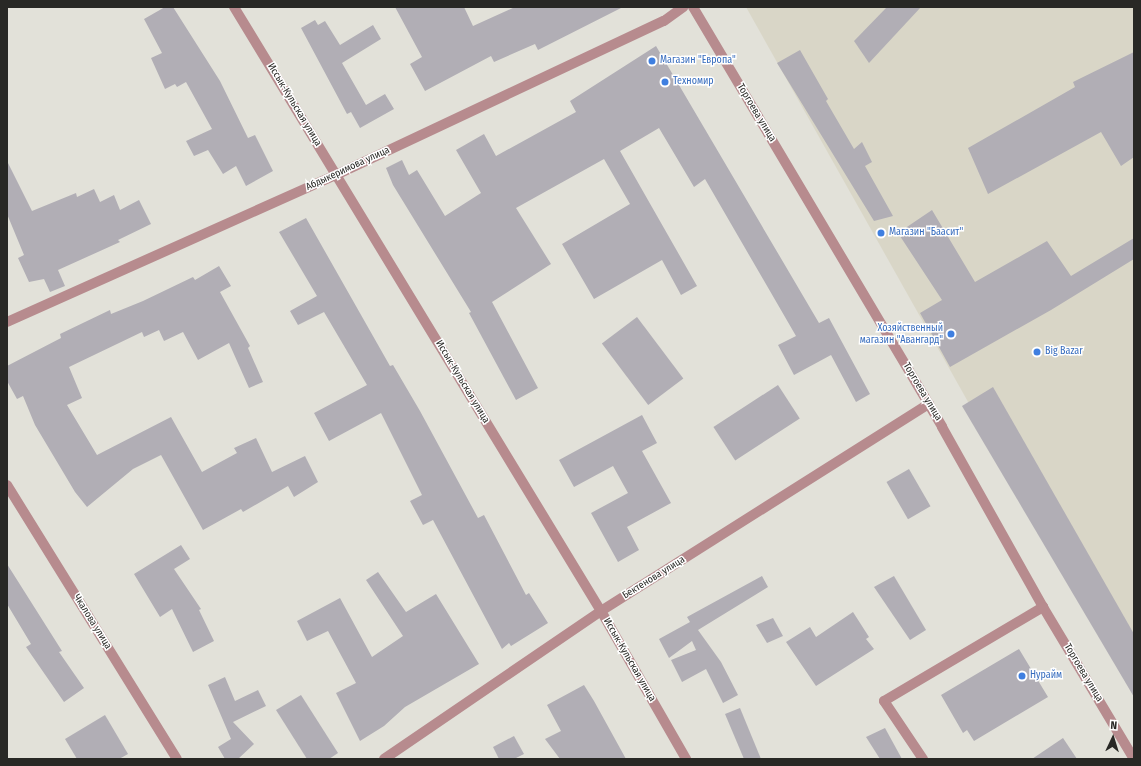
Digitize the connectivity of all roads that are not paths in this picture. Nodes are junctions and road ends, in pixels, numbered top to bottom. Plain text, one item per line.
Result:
1 (234, 7) edge
2 (683, 7) edge
3 (693, 7) edge
4 (336, 175) junction
5 (7, 322) edge
6 (929, 404) junction
7 (7, 485) edge
8 (1043, 607) junction
9 (601, 611) junction
10 (177, 759) edge
11 (384, 759) edge
12 (686, 759) edge
13 (923, 759) edge
14 (1134, 759) edge

1 - 4 street, Иссык-Кульская улица
2 - 4 street, Абдыкеримова улица
3 - 6 street, Торгоева улица
4 - 5 street, Абдыкеримова улица
4 - 9 street, Иссык-Кульская улица
6 - 8 street, Торгоева улица
6 - 9 street, Бектенова улица
7 - 10 street, Чкалова улица
8 - 13 street
8 - 14 street, Торгоева улица
9 - 11 street, Бектенова улица
9 - 12 street, Иссык-Кульская улица

